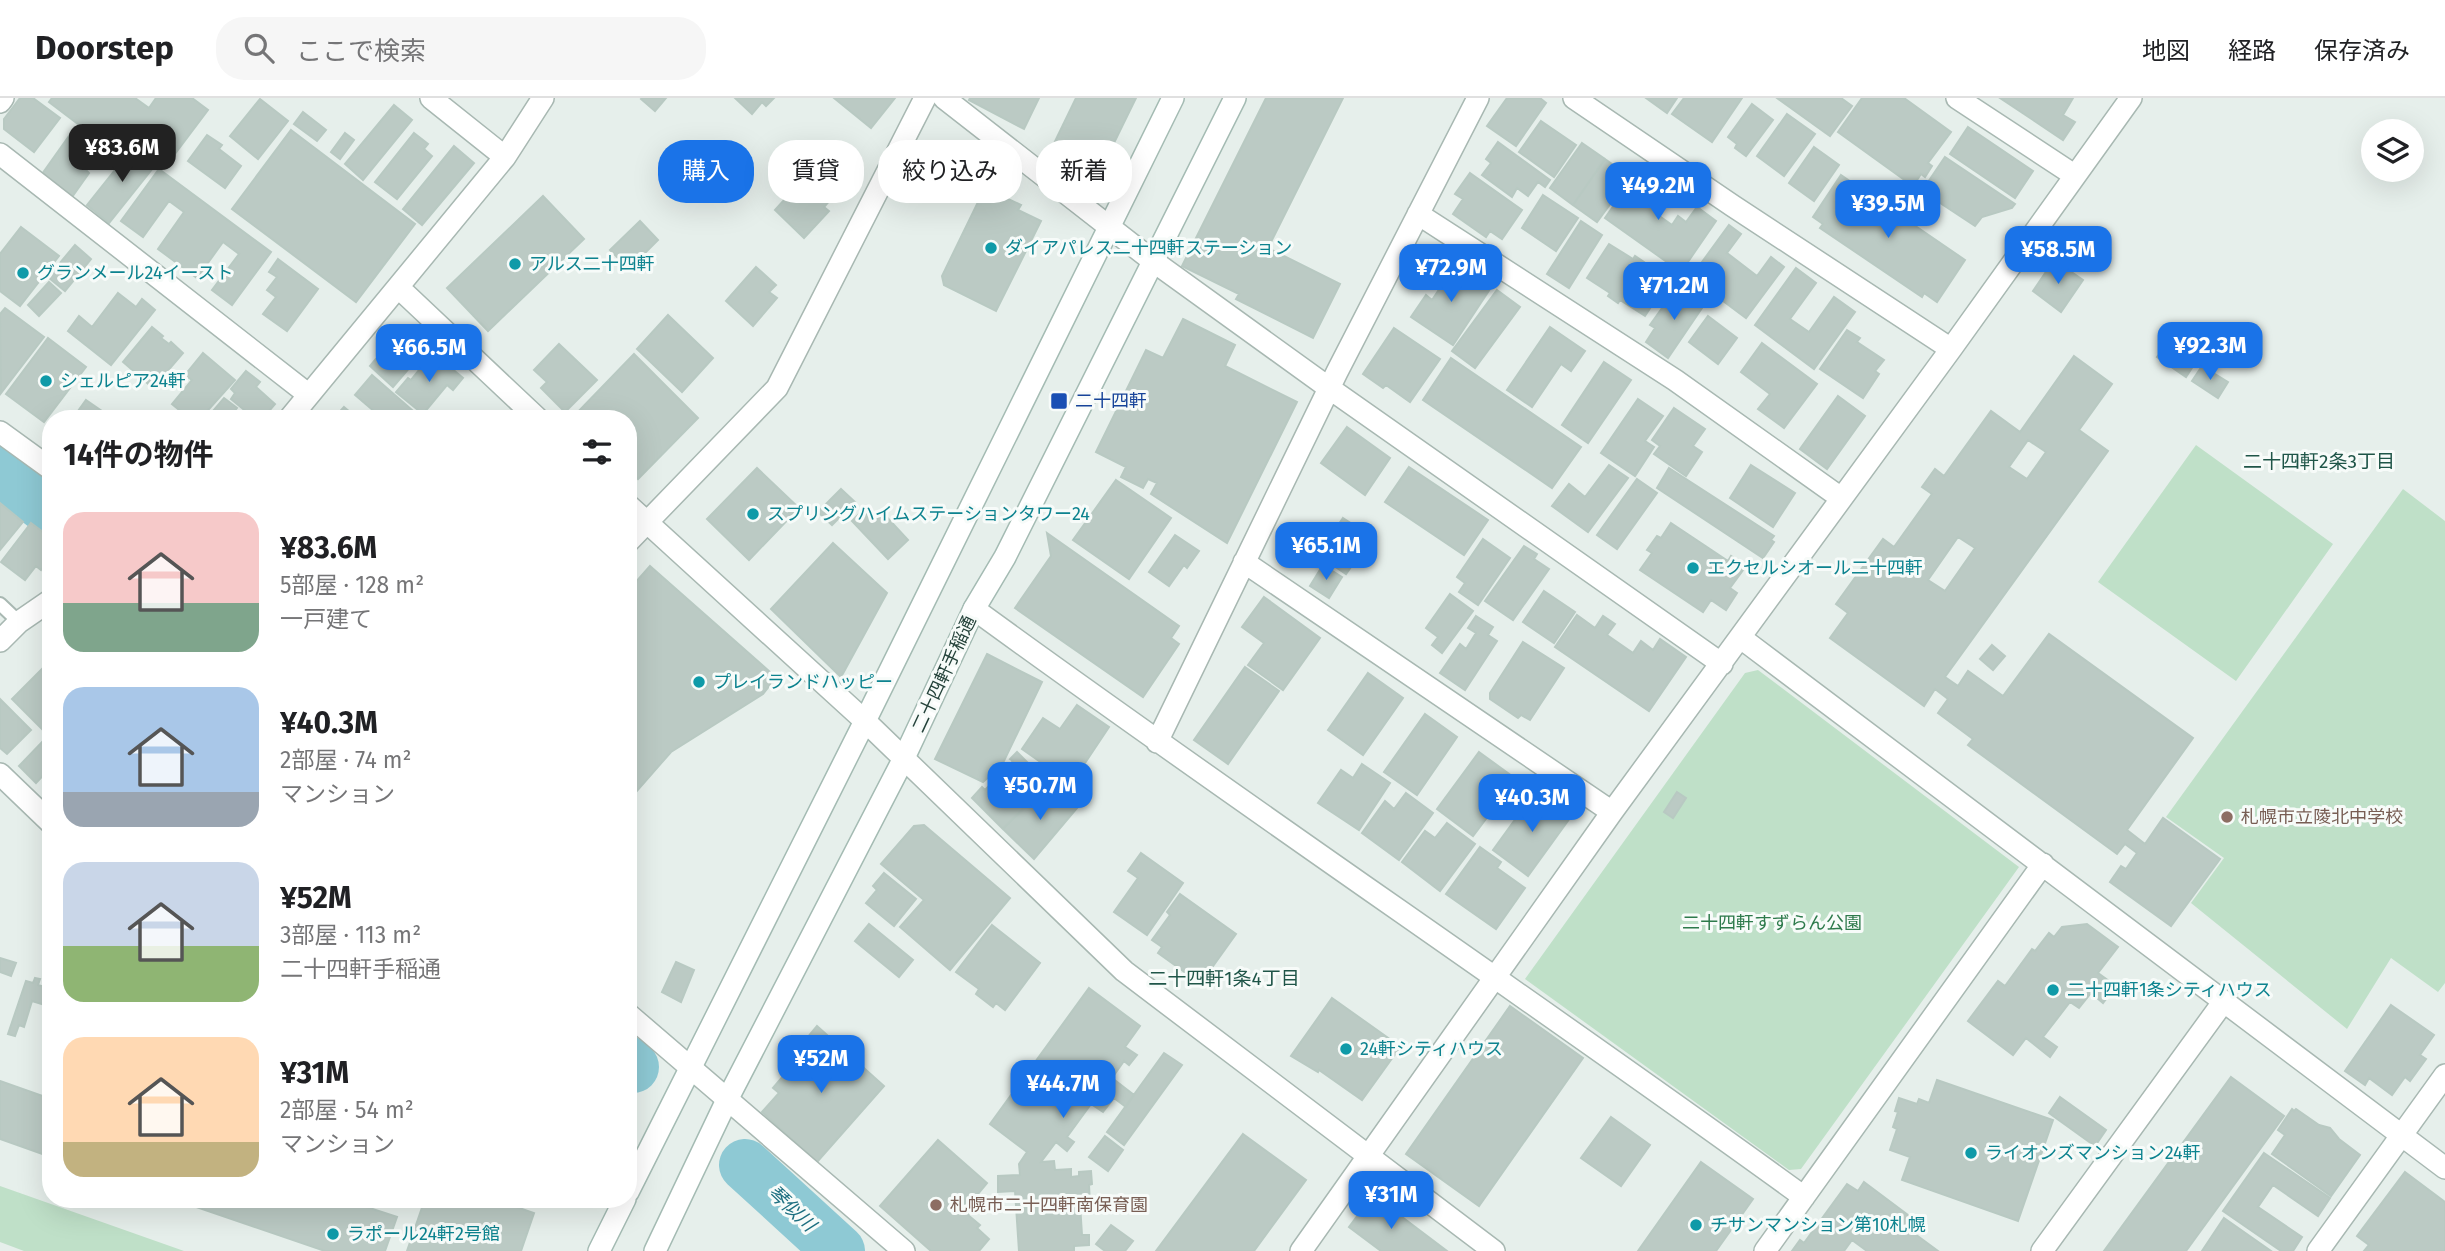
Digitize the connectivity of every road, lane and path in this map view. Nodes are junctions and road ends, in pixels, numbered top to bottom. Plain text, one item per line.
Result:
1 (431, 98) edge
2 (543, 98) edge
3 (925, 98) edge
4 (944, 98) edge
5 (1173, 98) edge
6 (1235, 98) edge
7 (1478, 98) edge
8 (1574, 98) edge
9 (1957, 98) edge
10 (2131, 98) edge
11 (0, 154) edge
12 (505, 158) junction
13 (2074, 175) junction
14 (1418, 214) junction
15 (1109, 227) junction
16 (1153, 261) junction
17 (398, 287) junction
18 (1951, 349) junction
19 (1329, 388) junction
20 (309, 395) junction
21 (297, 410) edge
22 (529, 410) edge
23 (0, 432) edge
24 (42, 462) edge
25 (1841, 498) junction
26 (637, 514) edge
27 (646, 522) junction
28 (637, 532) edge
29 (1244, 562) junction
30 (0, 604) edge
31 (42, 606) edge
32 (974, 609) junction
33 (19, 622) junction
34 (1741, 638) junction
35 (0, 641) edge
36 (1722, 664) junction
37 (865, 721) junction
38 (1157, 742) junction
39 (903, 760) junction
40 (0, 774) edge
41 (1612, 812) junction
42 (42, 814) edge
43 (2043, 864) junction
44 (1496, 977) junction
45 (2224, 1001) junction
46 (637, 1022) edge
47 (689, 1068) junction
48 (2445, 1075) edge
49 (727, 1100) junction
50 (2401, 1136) junction
51 (1370, 1156) junction
52 (2445, 1168) edge
53 (637, 1174) edge
54 (1804, 1197) junction
55 (620, 1208) edge
56 (599, 1251) edge
57 (654, 1251) edge
58 (904, 1251) edge
59 (1301, 1251) edge
60 (1494, 1251) edge
61 (1765, 1251) edge
62 (2042, 1251) edge
63 (2318, 1251) edge

1 - 12 street
2 - 12 street
3 - 27 street
4 - 15 street
5 - 15 street
6 - 16 street, 二十四軒手稲通
7 - 14 street
8 - 18 street
9 - 13 street
10 - 13 street
11 - 20 street
12 - 17 street
13 - 18 street
14 - 19 street
14 - 25 street
15 - 16 street
15 - 37 street
16 - 19 street
16 - 32 street, 二十四軒手稲通
17 - 20 street
17 - 22 street
18 - 25 street
19 - 29 street
19 - 36 street
20 - 21 street
23 - 24 street
25 - 34 street
26 - 27 street
27 - 28 street
27 - 37 street
29 - 38 street
29 - 41 street
30 - 33 lane
31 - 33 street
32 - 38 street
32 - 39 street, 二十四軒手稲通
33 - 35 street
34 - 36 street
34 - 43 street
36 - 41 street
37 - 39 street
37 - 47 street
38 - 44 street
39 - 49 street, 二十四軒手稲通
39 - 51 street
40 - 42 street
41 - 44 street
43 - 45 street
43 - 54 street
44 - 51 street
44 - 54 street
45 - 50 street
45 - 62 street
46 - 47 street
47 - 49 street
47 - 53 street
48 - 50 street
49 - 57 street, 二十四軒手稲通
49 - 58 street
50 - 52 street
50 - 63 street
51 - 59 street
51 - 60 street
54 - 61 street
55 - 56 street

